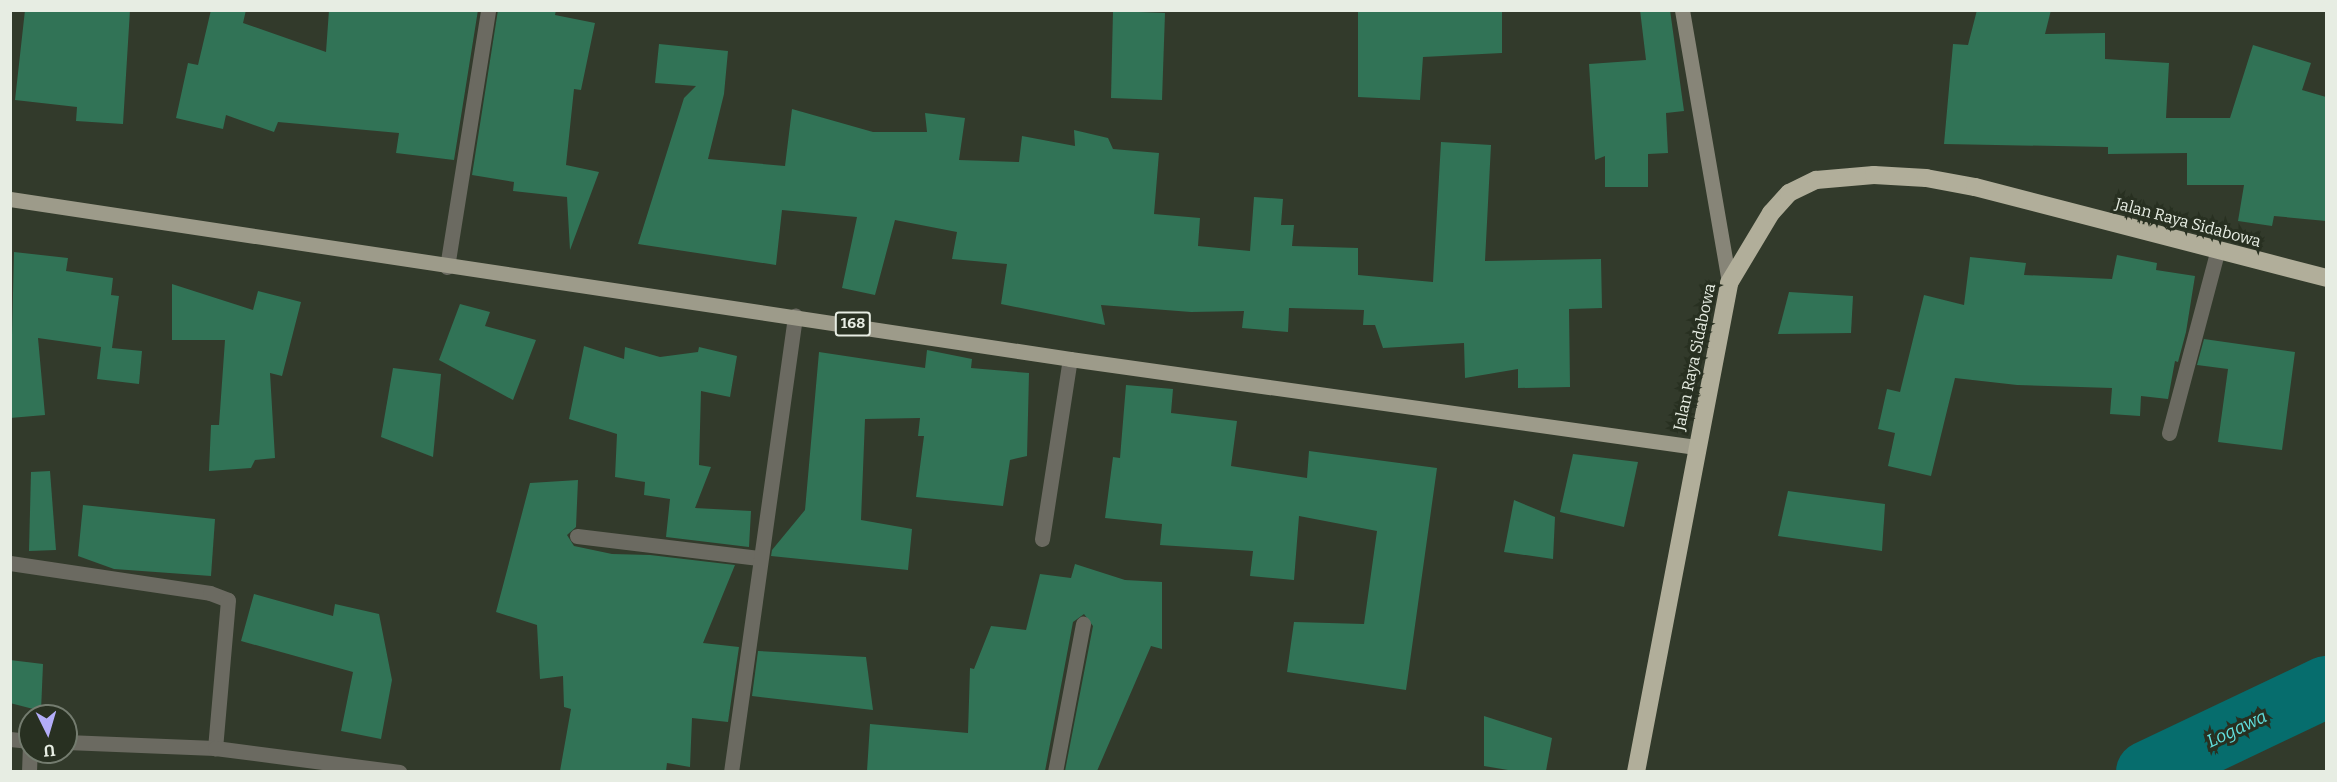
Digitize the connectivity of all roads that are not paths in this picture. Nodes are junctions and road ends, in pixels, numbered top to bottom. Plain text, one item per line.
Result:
1 (488, 10) edge
2 (1682, 10) edge
3 (10, 199) edge
4 (2217, 252) junction
5 (447, 267) junction
6 (2326, 278) edge
7 (1729, 284) junction
8 (795, 315) junction
9 (1070, 359) junction
10 (2169, 433) dead end
11 (1696, 447) junction
12 (578, 536) dead end
13 (1042, 539) dead end
14 (759, 558) junction
15 (10, 563) edge
16 (1083, 624) dead end
17 (78, 742) edge
18 (215, 747) junction
19 (399, 771) edge
20 (731, 771) edge
21 (1055, 771) edge
22 (1636, 771) edge

1 - 5 street
2 - 7 main road
3 - 5 main road, 168
4 - 6 highway, Jalan Raya Sidabowa
4 - 7 highway, Jalan Raya Sidabowa
4 - 10 street
5 - 8 main road, 168
7 - 11 highway, Jalan Raya Sidabowa
8 - 9 main road, 168
8 - 14 street
9 - 11 main road, 168
9 - 13 street
11 - 22 highway, Jalan Raya Sidabowa
12 - 14 street
14 - 20 street
15 - 18 street
16 - 21 street
17 - 18 street
18 - 19 street

